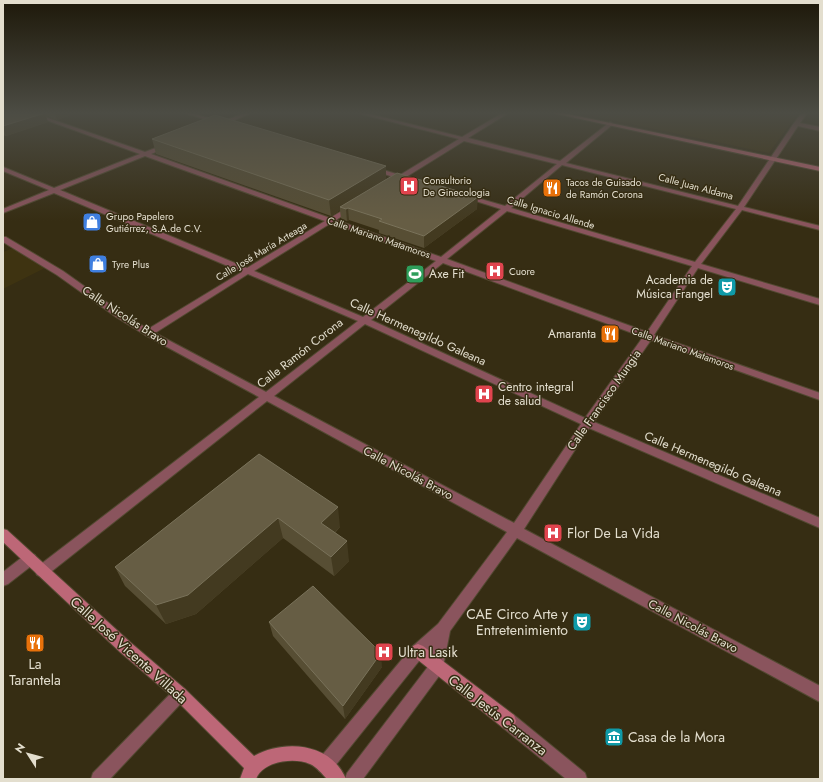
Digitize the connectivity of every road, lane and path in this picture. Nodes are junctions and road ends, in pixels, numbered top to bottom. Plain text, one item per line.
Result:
1 (128, 148) edge
2 (158, 148) edge
3 (446, 148) edge
4 (505, 148) edge
5 (580, 148) edge
6 (724, 148) edge
7 (780, 148) edge
8 (144, 154) junction
9 (773, 159) junction
10 (562, 163) junction
11 (364, 166) edge
12 (3, 169) edge
13 (820, 170) edge
14 (397, 179) junction
15 (414, 181) edge
16 (54, 190) junction
17 (456, 194) edge
18 (356, 204) edge
19 (505, 208) junction
20 (740, 208) junction
21 (3, 211) edge
22 (330, 220) junction
23 (820, 228) edge
24 (3, 240) edge
25 (442, 260) junction
26 (696, 266) junction
27 (248, 270) junction
28 (820, 302) edge
29 (364, 320) junction
30 (148, 333) junction
31 (648, 336) junction
32 (266, 396) junction
33 (820, 396) edge
34 (587, 423) junction
35 (820, 523) edge
36 (516, 530) junction
37 (3, 534) edge
38 (30, 559) junction
39 (42, 571) junction
40 (3, 580) edge
41 (443, 629) junction
42 (418, 651) junction
43 (437, 667) junction
44 (180, 694) junction
45 (820, 694) edge
46 (508, 721) joint
47 (325, 765) junction
48 (251, 773) edge
49 (99, 779) edge
50 (338, 779) edge
51 (353, 779) edge
52 (578, 779) edge

1 - 8 street, Calle Mariano Matamoros
2 - 8 street
3 - 14 street
4 - 10 street, Calle Juan Aldama
5 - 10 street, Calle Ramón Corona
6 - 9 main road
7 - 9 street, Calle Francisco Mungia
8 - 16 street
8 - 22 street, Calle Mariano Matamoros
9 - 13 main road
9 - 20 street, Calle Francisco Mungia
10 - 19 street, Calle Ramón Corona
10 - 20 street, Calle Juan Aldama
11 - 14 street
12 - 16 street, Calle Hermenegildo Galeana
14 - 15 street
16 - 21 street
16 - 27 street, Calle Hermenegildo Galeana
17 - 19 street, Calle Ignacio Allende
18 - 22 street, Calle José María Arteaga
19 - 25 street, Calle Ramón Corona
19 - 26 street, Calle Ignacio Allende
20 - 23 street, Calle Juan Aldama
20 - 26 street, Calle Francisco Mungia
22 - 25 street, Calle Mariano Matamoros
22 - 27 street, Calle José María Arteaga
24 - 30 street, Calle Nicolás Bravo
25 - 29 street, Calle Ramón Corona
25 - 31 street, Calle Mariano Matamoros
26 - 28 street, Calle Ignacio Allende
26 - 31 street, Calle Francisco Mungia
27 - 29 street, Calle Hermenegildo Galeana
27 - 30 street, Calle José María Arteaga
29 - 32 street, Calle Ramón Corona
29 - 34 street, Calle Hermenegildo Galeana
30 - 32 street, Calle Nicolás Bravo
31 - 33 street, Calle Mariano Matamoros
31 - 34 street, Calle Francisco Mungia
32 - 36 street, Calle Nicolás Bravo
32 - 39 street, Calle Ramón Corona
34 - 35 street, Calle Hermenegildo Galeana
34 - 36 street, Calle Francisco Mungia
36 - 41 street, Calle Francisco Mungia
36 - 45 street, Calle Nicolás Bravo
37 - 38 main road, Calle José Vicente Villada
38 - 39 main road, Calle José Vicente Villada
38 - 40 street
39 - 44 main road, Calle José Vicente Villada
41 - 42 street, Calle Francisco Mungia
41 - 43 street, Calle Francisco Mungia
42 - 43 main road, Calle Jesús Carranza
42 - 47 street, Calle Francisco Mungia
43 - 46 main road, Calle Jesús Carranza
43 - 51 street, Calle Francisco Mungia
44 - 48 main road, Calle José Vicente Villada
44 - 49 street
46 - 52 street, Calle Jesús Carranza
47 - 48 main road
47 - 50 main road

